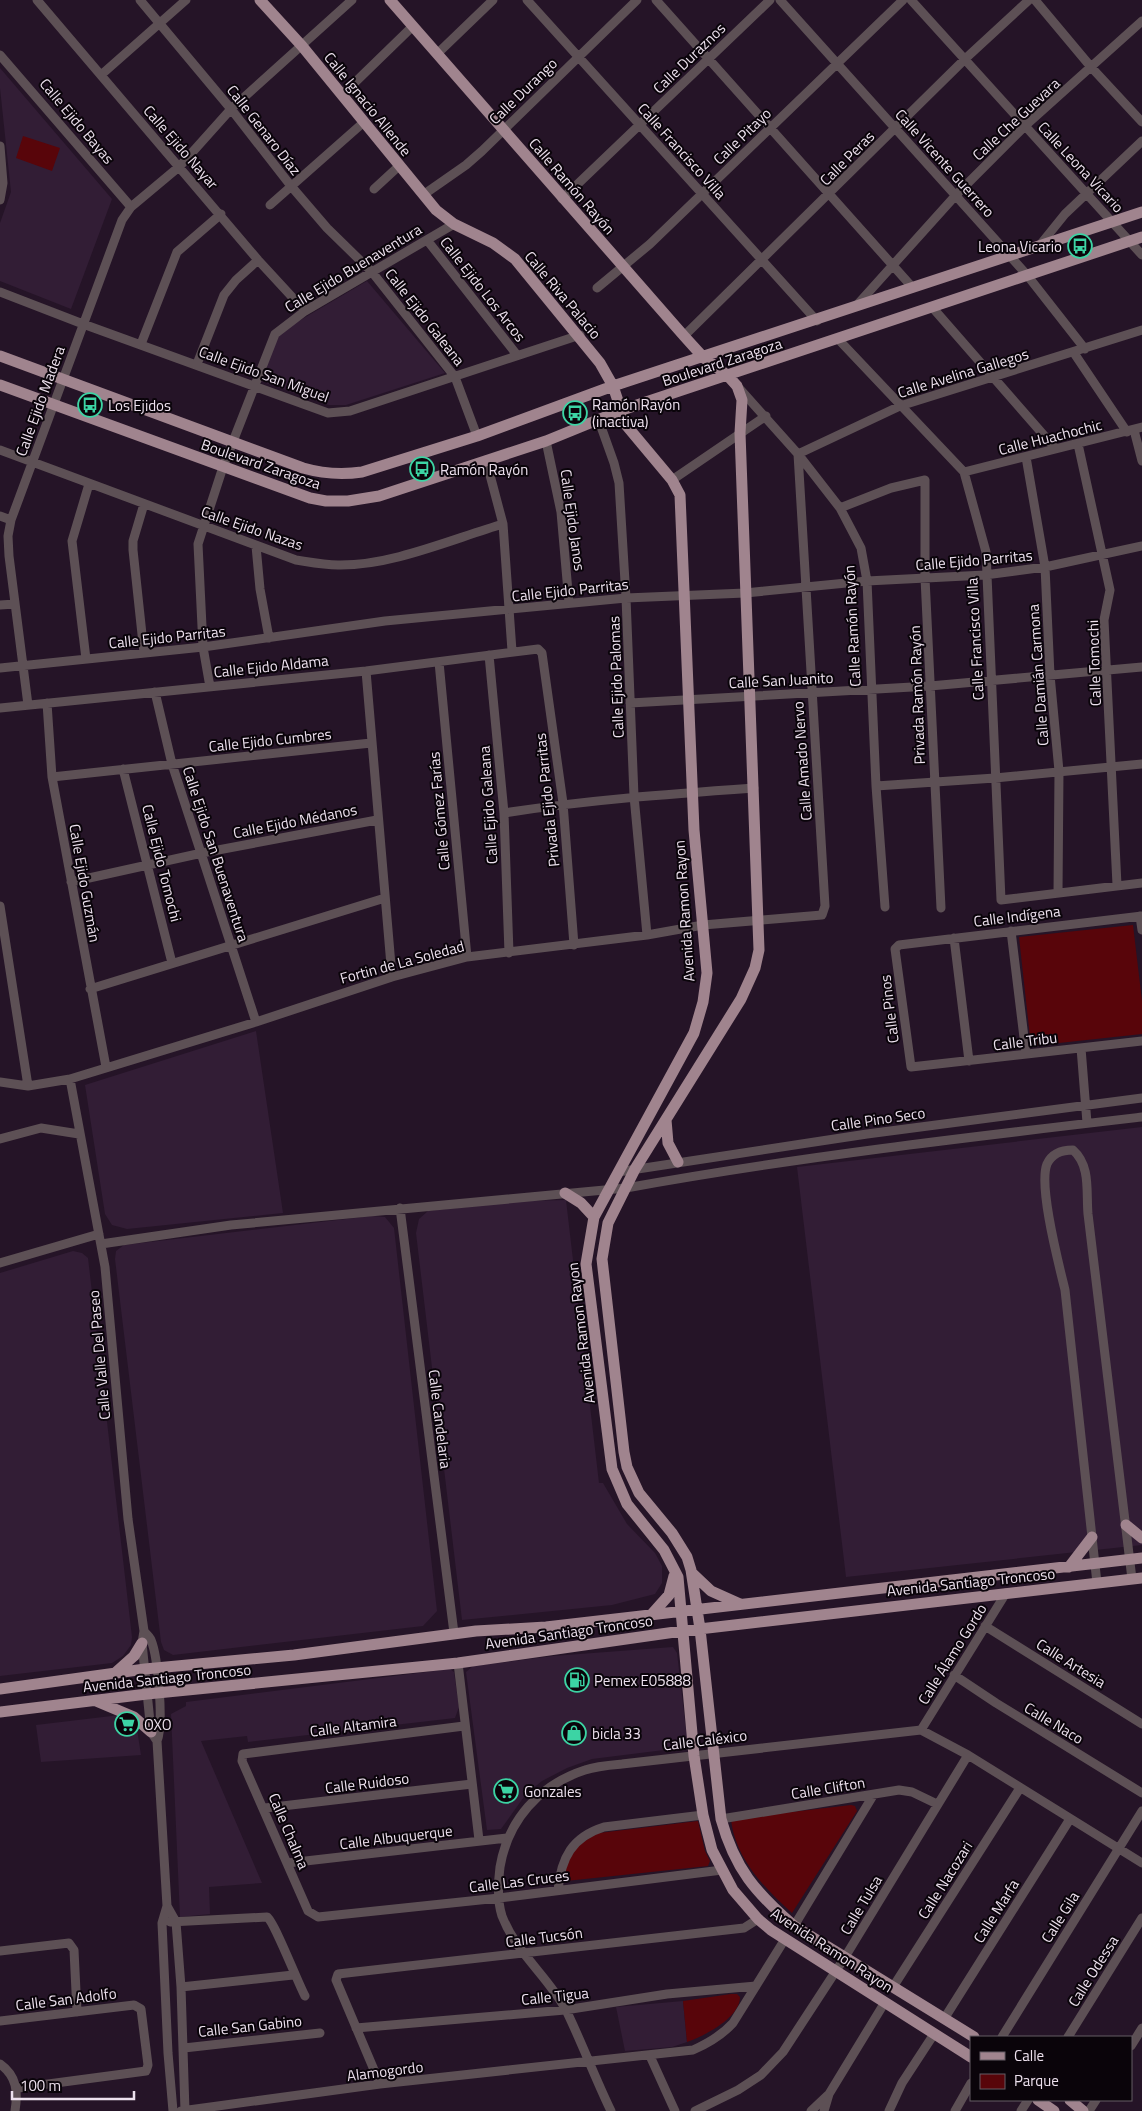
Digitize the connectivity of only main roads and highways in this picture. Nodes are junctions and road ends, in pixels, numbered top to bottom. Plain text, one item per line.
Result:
1 (260, 0) edge
2 (390, 0) edge
3 (1142, 212) edge
4 (454, 224) joint
5 (1142, 237) edge
6 (0, 356) edge
7 (704, 357) junction
8 (728, 376) junction
9 (0, 385) edge
10 (613, 386) junction
11 (622, 410) junction
12 (740, 433) joint
13 (666, 1120) junction
14 (678, 1162) road end
15 (565, 1193) road end
16 (594, 1217) junction
17 (1126, 1525) road end
18 (1092, 1537) road end
19 (1142, 1538) edge
20 (1142, 1558) edge
21 (1069, 1567) junction
22 (690, 1570) junction
23 (676, 1572) junction
24 (1137, 1579) edge
25 (742, 1604) junction
26 (698, 1609) junction
27 (680, 1612) junction
28 (652, 1614) junction
29 (700, 1629) junction
30 (682, 1631) junction
31 (142, 1644) road end
32 (113, 1674) junction
33 (0, 1689) edge
34 (94, 1700) junction
35 (0, 1712) edge
36 (154, 1736) road end
37 (972, 2036) edge
38 (970, 2056) edge
39 (1039, 2101) edge
40 (1071, 2101) edge
41 (1054, 2111) edge
42 (1082, 2111) edge

1 - 4 main road, Calle Ignacio Allende
2 - 7 main road, Calle Ramón Rayón
3 - 7 main road, Boulevard Zaragoza
4 - 10 main road, Calle Riva Palacio
5 - 8 main road, Boulevard Zaragoza
6 - 10 main road, Boulevard Zaragoza
7 - 8 main road, Calle Ramón Rayón
7 - 10 main road, Boulevard Zaragoza
8 - 11 main road, Boulevard Zaragoza
8 - 12 main road, Calle Ramón Rayón
9 - 11 main road, Boulevard Zaragoza
10 - 11 main road, Calle Riva Palacio
11 - 16 main road, Avenida Ramon Rayon
12 - 13 main road, Avenida Ramon Rayon
13 - 14 main road
13 - 22 main road, Avenida Ramon Rayon
15 - 16 main road
16 - 23 main road, Avenida Ramon Rayon
17 - 19 main road
18 - 21 main road
20 - 21 main road, Avenida Santiago Troncoso
21 - 25 main road, Avenida Santiago Troncoso
22 - 25 main road
22 - 26 main road, Avenida Ramon Rayon
23 - 27 main road, Avenida Ramon Rayon
23 - 28 main road
24 - 29 main road, Avenida Santiago Troncoso
25 - 26 main road, Avenida Santiago Troncoso
26 - 27 main road, Avenida Santiago Troncoso
26 - 29 main road, Avenida Ramon Rayon
27 - 28 main road, Avenida Santiago Troncoso
27 - 30 main road, Avenida Ramon Rayon
28 - 32 main road, Avenida Santiago Troncoso
29 - 30 main road, Avenida Santiago Troncoso
29 - 37 main road, Avenida Ramon Rayon
30 - 34 main road, Avenida Santiago Troncoso
30 - 38 main road, Avenida Ramon Rayon
31 - 32 main road
32 - 33 main road, Avenida Santiago Troncoso
34 - 35 main road, Avenida Santiago Troncoso
34 - 36 main road
39 - 41 main road
40 - 42 main road

